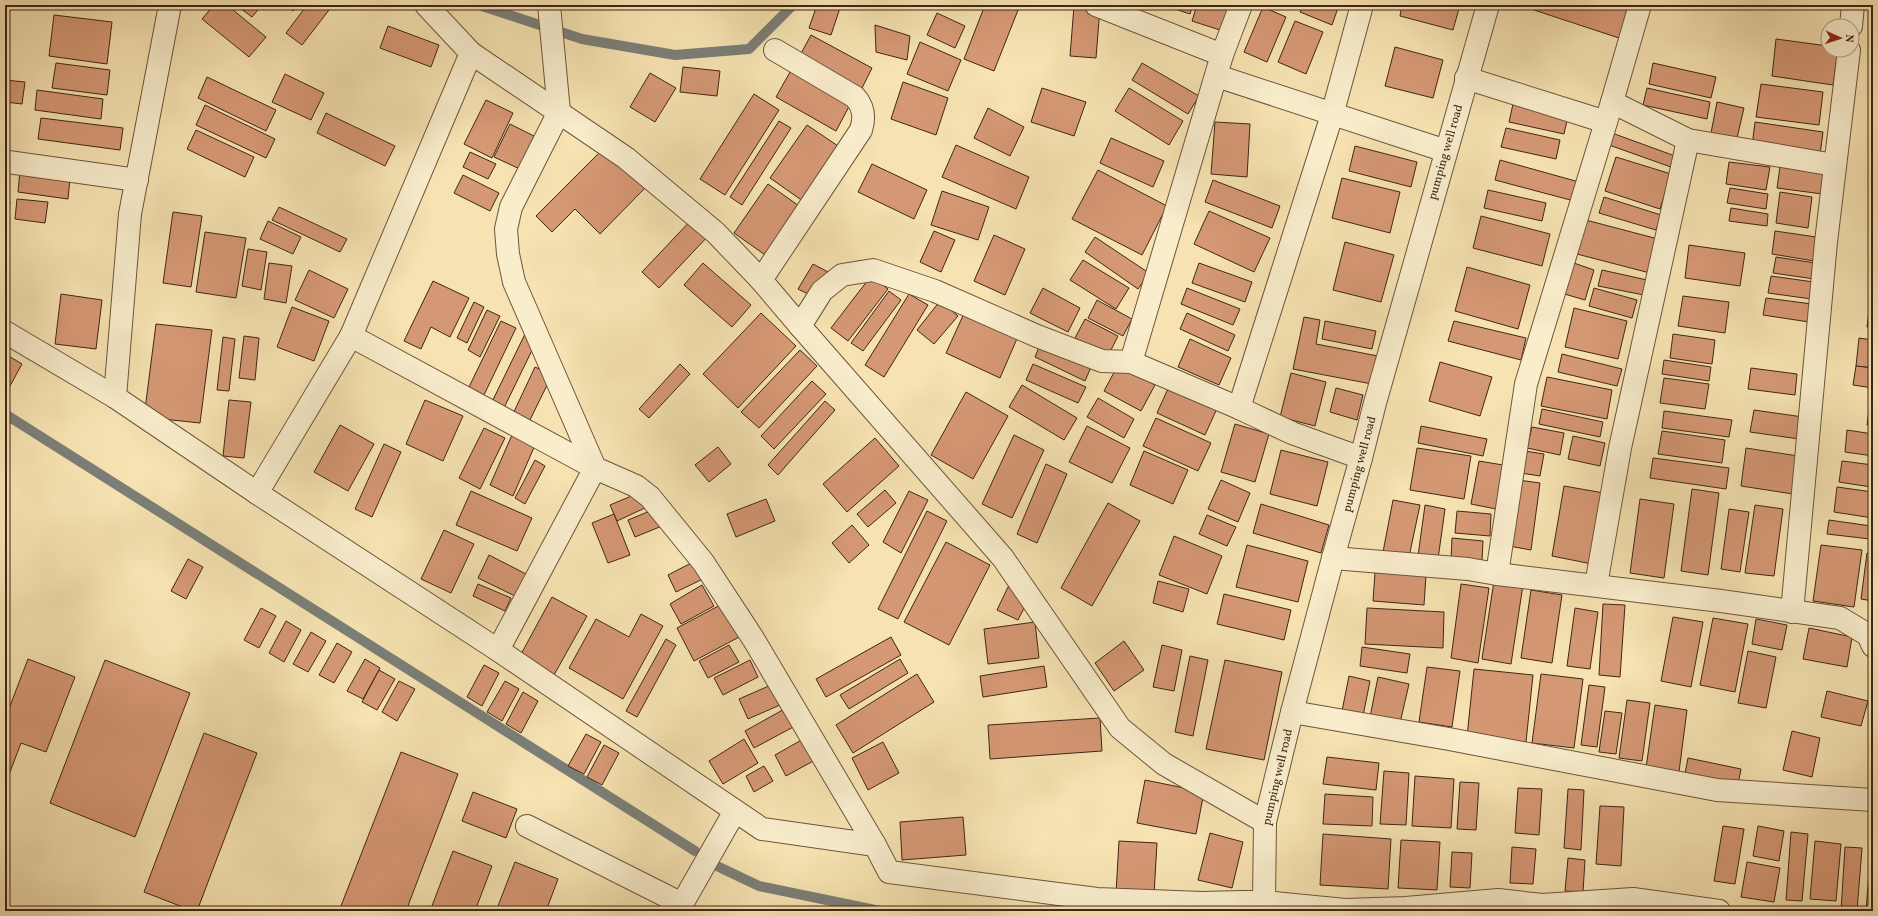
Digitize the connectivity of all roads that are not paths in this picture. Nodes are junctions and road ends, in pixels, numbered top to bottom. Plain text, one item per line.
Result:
1 (170, 5) edge
2 (426, 5) edge
3 (1096, 5) edge
4 (1240, 5) edge
5 (1362, 5) edge
6 (1488, 5) edge
7 (1640, 5) edge
8 (1853, 5) edge
9 (549, 7) edge
10 (1852, 18) edge
11 (775, 50) dead end
12 (471, 53) junction
13 (1222, 55) junction
14 (1847, 58) edge
15 (1217, 76) junction
16 (1466, 78) junction
17 (559, 112) junction
18 (1609, 112) junction
19 (1332, 115) junction
20 (1688, 140) junction
21 (1446, 152) junction
22 (8, 162) dead end
23 (1834, 165) junction
24 (137, 180) junction
25 (762, 280) junction
26 (800, 326) junction
27 (5, 332) edge
28 (350, 336) junction
29 (1131, 362) junction
30 (115, 397) junction
31 (1239, 408) junction
32 (1361, 458) junction
33 (595, 468) junction
34 (257, 493) junction
35 (1333, 558) junction
36 (1497, 574) junction
37 (1596, 585) junction
38 (1792, 612) junction
39 (1873, 646) edge
40 (498, 650) junction
41 (1292, 712) junction
42 (1873, 800) edge
43 (735, 811) junction
44 (1265, 822) junction
45 (527, 826) dead end
46 (875, 845) junction
47 (1249, 906) edge
48 (1719, 911) edge

1 - 24 street
2 - 12 street
3 - 13 street
4 - 13 street
5 - 19 street
6 - 16 street, pumping well road
7 - 18 street
8 - 10 street
9 - 17 street
11 - 25 street
12 - 17 street
12 - 28 street
13 - 15 street
14 - 23 street
15 - 19 street
15 - 29 street
16 - 18 street
16 - 21 street, pumping well road
17 - 25 street
17 - 33 street
18 - 20 street
18 - 36 street
19 - 21 street
19 - 31 street
20 - 23 street
20 - 37 street
21 - 32 street, pumping well road
22 - 24 street
23 - 38 street
24 - 30 street
25 - 26 street
26 - 29 street
26 - 44 street
27 - 30 street
28 - 33 street
28 - 34 street
29 - 31 street
30 - 34 street
31 - 32 street
32 - 35 street, pumping well road
33 - 40 street
33 - 46 street
34 - 40 street
35 - 36 street
35 - 41 street, pumping well road
36 - 37 street
37 - 38 street
38 - 39 street
40 - 43 street
41 - 42 street
41 - 44 street, pumping well road
43 - 45 street
43 - 46 street
44 - 47 street, pumping well road
46 - 47 street
47 - 48 street

